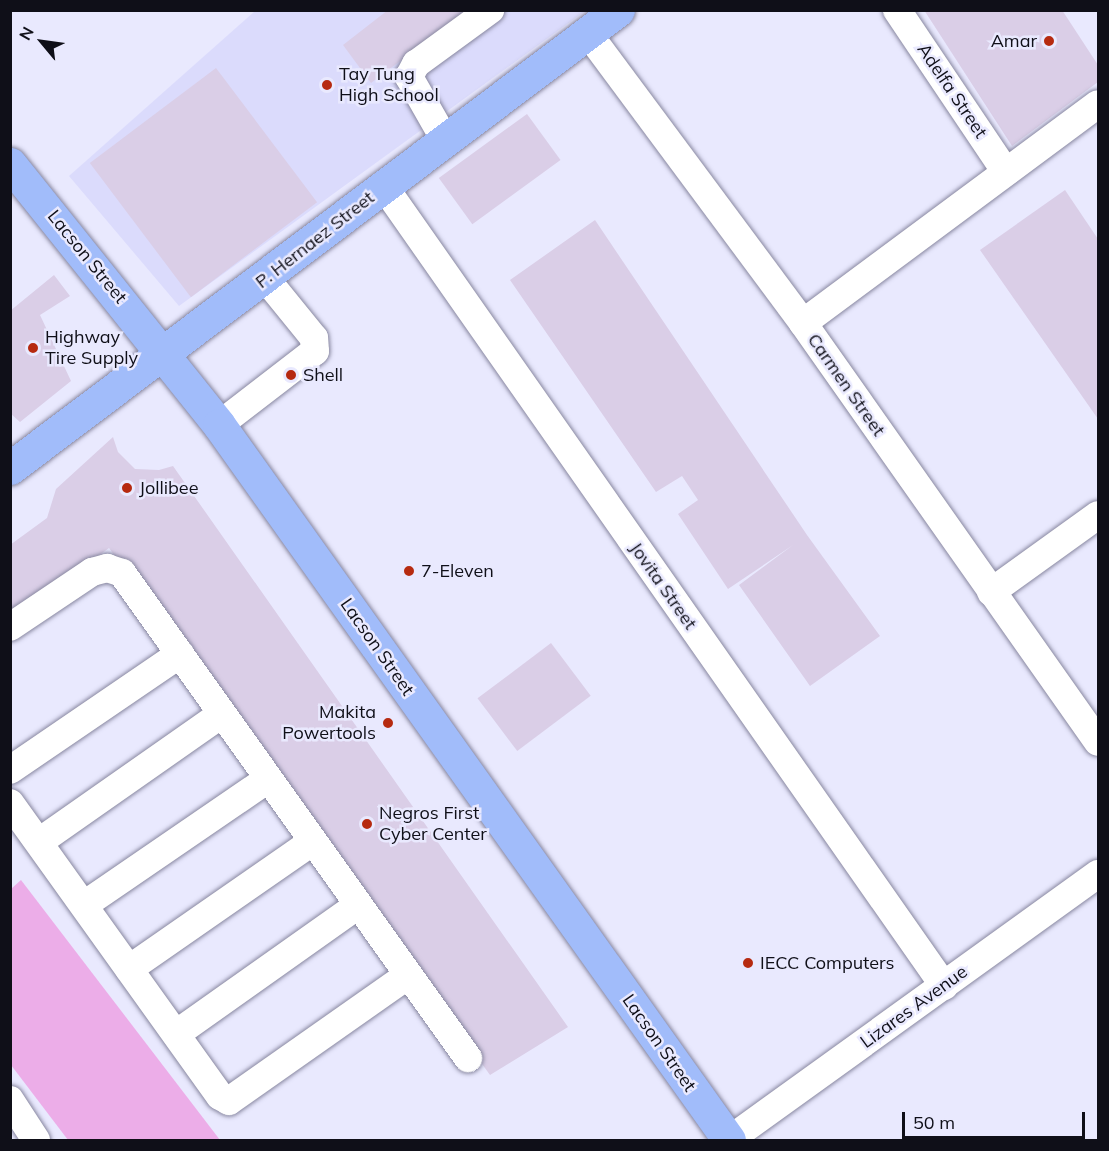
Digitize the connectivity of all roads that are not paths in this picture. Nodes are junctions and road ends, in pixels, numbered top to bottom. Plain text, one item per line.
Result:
1 (489, 10) edge
2 (618, 10) edge
3 (897, 10) edge
4 (587, 32) junction
5 (1098, 104) edge
6 (445, 140) junction
7 (10, 164) edge
8 (1006, 172) junction
9 (383, 186) junction
10 (266, 279) junction
11 (803, 323) junction
12 (166, 354) junction
13 (219, 425) junction
14 (10, 468) edge
15 (1098, 515) edge
16 (992, 592) junction
17 (10, 627) edge
18 (180, 654) junction
19 (222, 714) junction
20 (1098, 742) edge
21 (10, 770) edge
22 (268, 779) junction
23 (10, 803) edge
24 (39, 842) junction
25 (313, 842) junction
26 (1098, 874) edge
27 (84, 905) junction
28 (358, 905) junction
29 (129, 969) junction
30 (408, 975) junction
31 (944, 986) junction
32 (176, 1034) junction
33 (468, 1058) dead end
34 (10, 1100) edge
35 (36, 1140) edge
36 (729, 1140) edge

1 - 6 street
2 - 4 main road, P. Hernaez Street
3 - 8 street, Adelfa Street
4 - 6 main road, P. Hernaez Street
4 - 11 street, Carmen Street
5 - 8 street
6 - 9 main road, P. Hernaez Street
7 - 12 main road, Lacson Street
8 - 11 street
9 - 10 main road, P. Hernaez Street
9 - 31 street, Jovita Street
10 - 12 main road, P. Hernaez Street
10 - 13 street
11 - 16 street, Carmen Street
12 - 13 main road, Lacson Street
12 - 14 main road, P. Hernaez Street
13 - 36 main road, Lacson Street
15 - 16 street
16 - 20 street, Carmen Street
17 - 18 street
18 - 19 street
18 - 21 street
19 - 22 street
19 - 24 street
22 - 25 street
22 - 27 street
23 - 24 street
24 - 27 street
25 - 28 street
25 - 29 street
26 - 31 street, Lizares Avenue
27 - 29 street
28 - 30 street
28 - 32 street
29 - 32 street
30 - 32 street
30 - 33 street
31 - 36 street, Lizares Avenue
34 - 35 street

